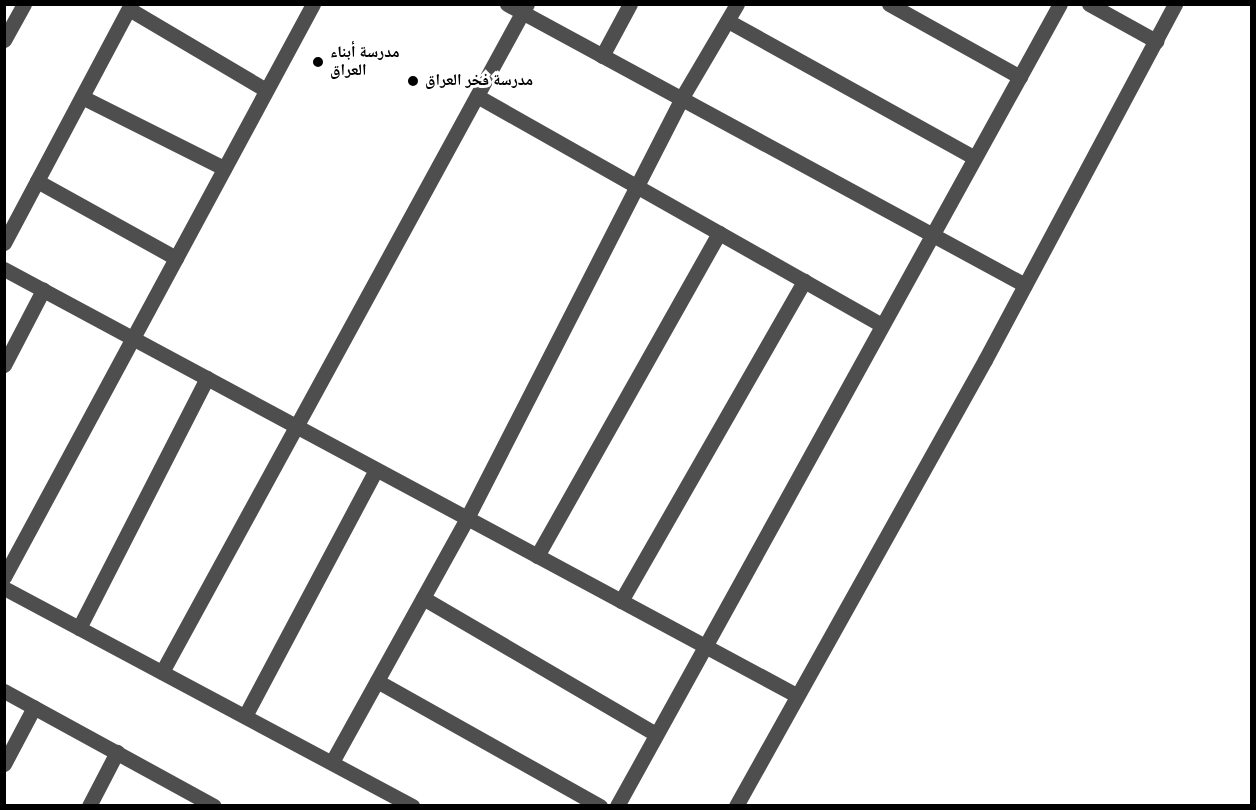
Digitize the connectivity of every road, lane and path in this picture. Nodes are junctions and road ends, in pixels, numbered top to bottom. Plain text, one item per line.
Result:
1 (24, 4) edge
2 (507, 4) edge
3 (630, 4) edge
4 (737, 4) edge
5 (889, 4) edge
6 (1060, 4) edge
7 (1089, 4) edge
8 (1175, 4) edge
9 (312, 5) edge
10 (130, 7) edge
11 (525, 9) edge
12 (728, 21) junction
13 (4, 40) edge
14 (1156, 41) junction
15 (602, 56) junction
16 (1020, 77) junction
17 (266, 90) junction
18 (477, 96) junction
19 (82, 97) junction
20 (681, 99) junction
21 (975, 158) junction
22 (225, 168) junction
23 (38, 181) junction
24 (636, 187) junction
25 (719, 233) junction
26 (932, 234) junction
27 (4, 243) edge
28 (176, 258) junction
29 (4, 269) edge
30 (804, 281) junction
31 (1025, 285) junction
32 (43, 290) junction
33 (882, 325) junction
34 (133, 338) junction
35 (4, 365) edge
36 (207, 378) junction
37 (296, 426) junction
38 (376, 470) junction
39 (467, 518) junction
40 (537, 556) junction
41 (4, 577) edge
42 (4, 588) edge
43 (423, 598) junction
44 (621, 601) junction
45 (79, 628) junction
46 (705, 646) junction
47 (162, 672) junction
48 (377, 681) junction
49 (4, 691) edge
50 (796, 695) junction
51 (34, 707) junction
52 (245, 716) junction
53 (656, 734) junction
54 (117, 753) junction
55 (332, 762) junction
56 (4, 764) edge
57 (89, 806) edge
58 (214, 806) edge
59 (413, 806) edge
60 (600, 806) edge
61 (617, 806) edge
62 (736, 806) edge

1 - 13 street
2 - 11 street
3 - 15 street
4 - 12 street
5 - 16 street
6 - 16 street
7 - 14 street
8 - 14 street
9 - 17 street
10 - 17 street
10 - 19 street
11 - 15 street
11 - 18 street
12 - 20 street
12 - 21 street
14 - 31 street
15 - 20 street
16 - 21 street
17 - 22 street
18 - 24 street
18 - 37 street
19 - 22 street
19 - 23 street
20 - 24 street
20 - 26 street
21 - 26 street
22 - 28 street
23 - 27 street
23 - 28 street
24 - 25 street
24 - 39 street
25 - 30 street
25 - 40 street
26 - 31 street
26 - 33 street
28 - 34 street
29 - 32 street
30 - 33 street
30 - 44 street
31 - 50 street
32 - 34 street
32 - 35 street
33 - 46 street
34 - 36 street
34 - 41 street
36 - 37 street
36 - 45 street
37 - 38 street
37 - 47 street
38 - 39 street
38 - 52 street
39 - 40 street
39 - 43 street
40 - 44 street
42 - 45 street
43 - 48 street
43 - 53 street
44 - 46 street
45 - 47 street
46 - 50 street
46 - 53 street
47 - 52 street
48 - 55 street
48 - 60 street
49 - 51 street
50 - 62 street
51 - 54 street
51 - 56 street
52 - 55 street
53 - 61 street
54 - 57 street
54 - 58 street
55 - 59 street

